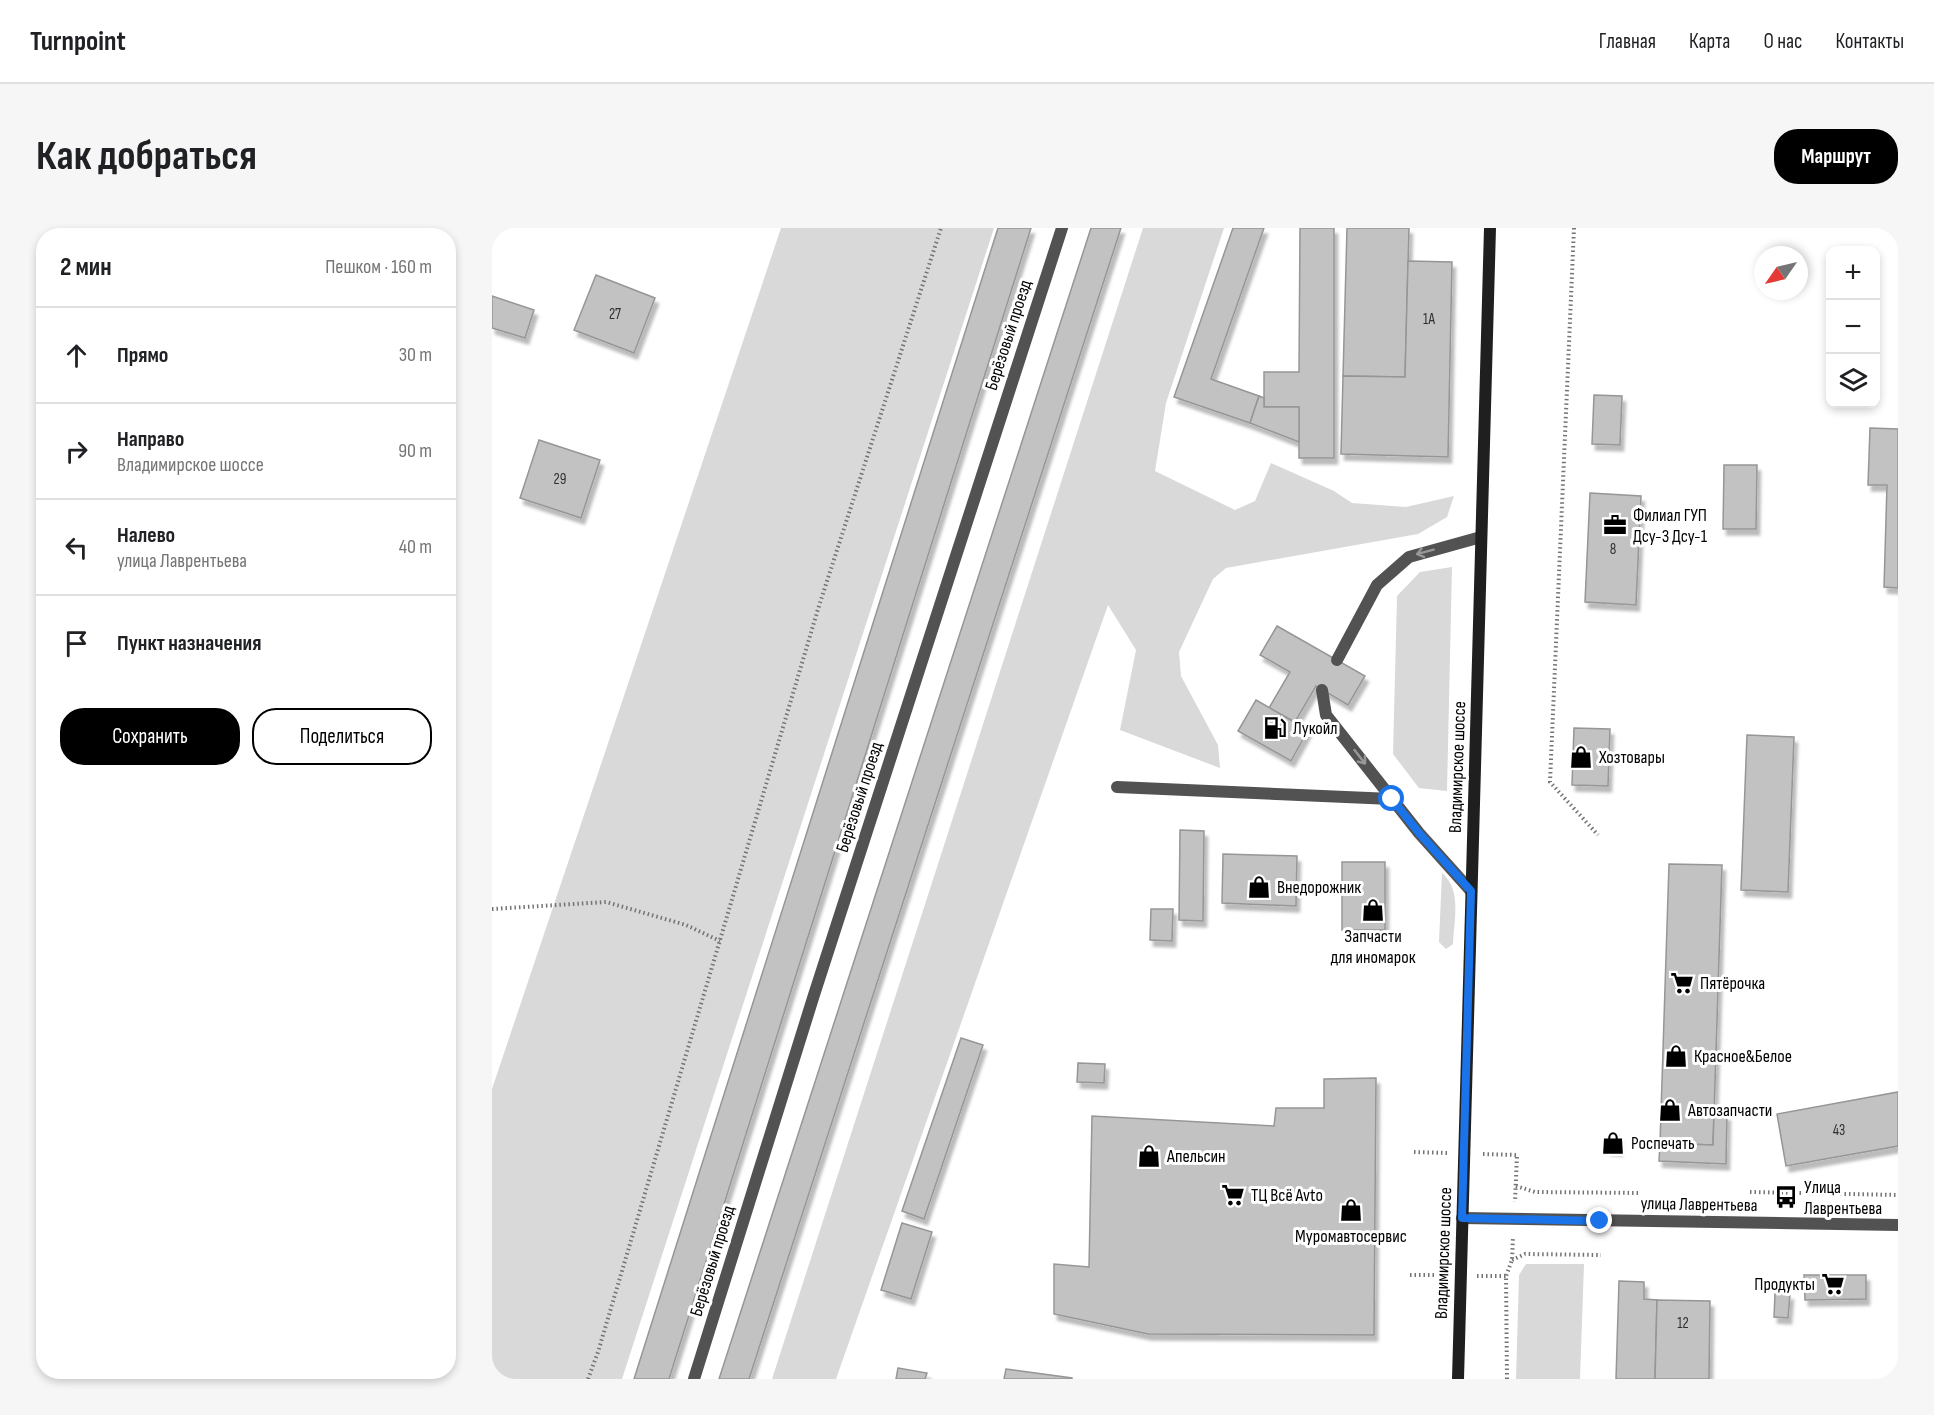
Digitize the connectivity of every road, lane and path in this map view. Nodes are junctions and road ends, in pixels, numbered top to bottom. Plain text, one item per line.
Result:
1 (941, 228) edge
2 (1062, 228) edge
3 (1490, 228) edge
4 (1574, 228) edge
5 (1481, 537) junction
6 (1336, 660) dead end
7 (1322, 690) dead end
8 (1117, 787) dead end
9 (1392, 799) junction
10 (1598, 835) dead end
11 (1471, 891) junction
12 (492, 909) edge
13 (720, 941) junction
14 (1516, 1186) dead end
15 (1750, 1192) dead end
16 (1641, 1193) dead end
17 (1898, 1195) edge
18 (1462, 1218) junction
19 (1898, 1225) edge
20 (1601, 1256) dead end
21 (1512, 1260) dead end
22 (588, 1379) edge
23 (694, 1379) edge
24 (1458, 1379) edge

1 - 13 path
2 - 23 street, Берёзовый проезд
3 - 5 main road, Владимирское шоссе
4 - 10 path
5 -> 6 street
5 - 11 main road, Владимирское шоссе
7 -> 9 street
8 - 9 street
9 - 11 street
11 - 18 main road, Владимирское шоссе
12 - 13 path
13 - 22 path
14 - 16 path
15 - 17 path
18 - 19 street, улица Лаврентьева
18 - 24 main road, Владимирское шоссе
20 - 21 path

